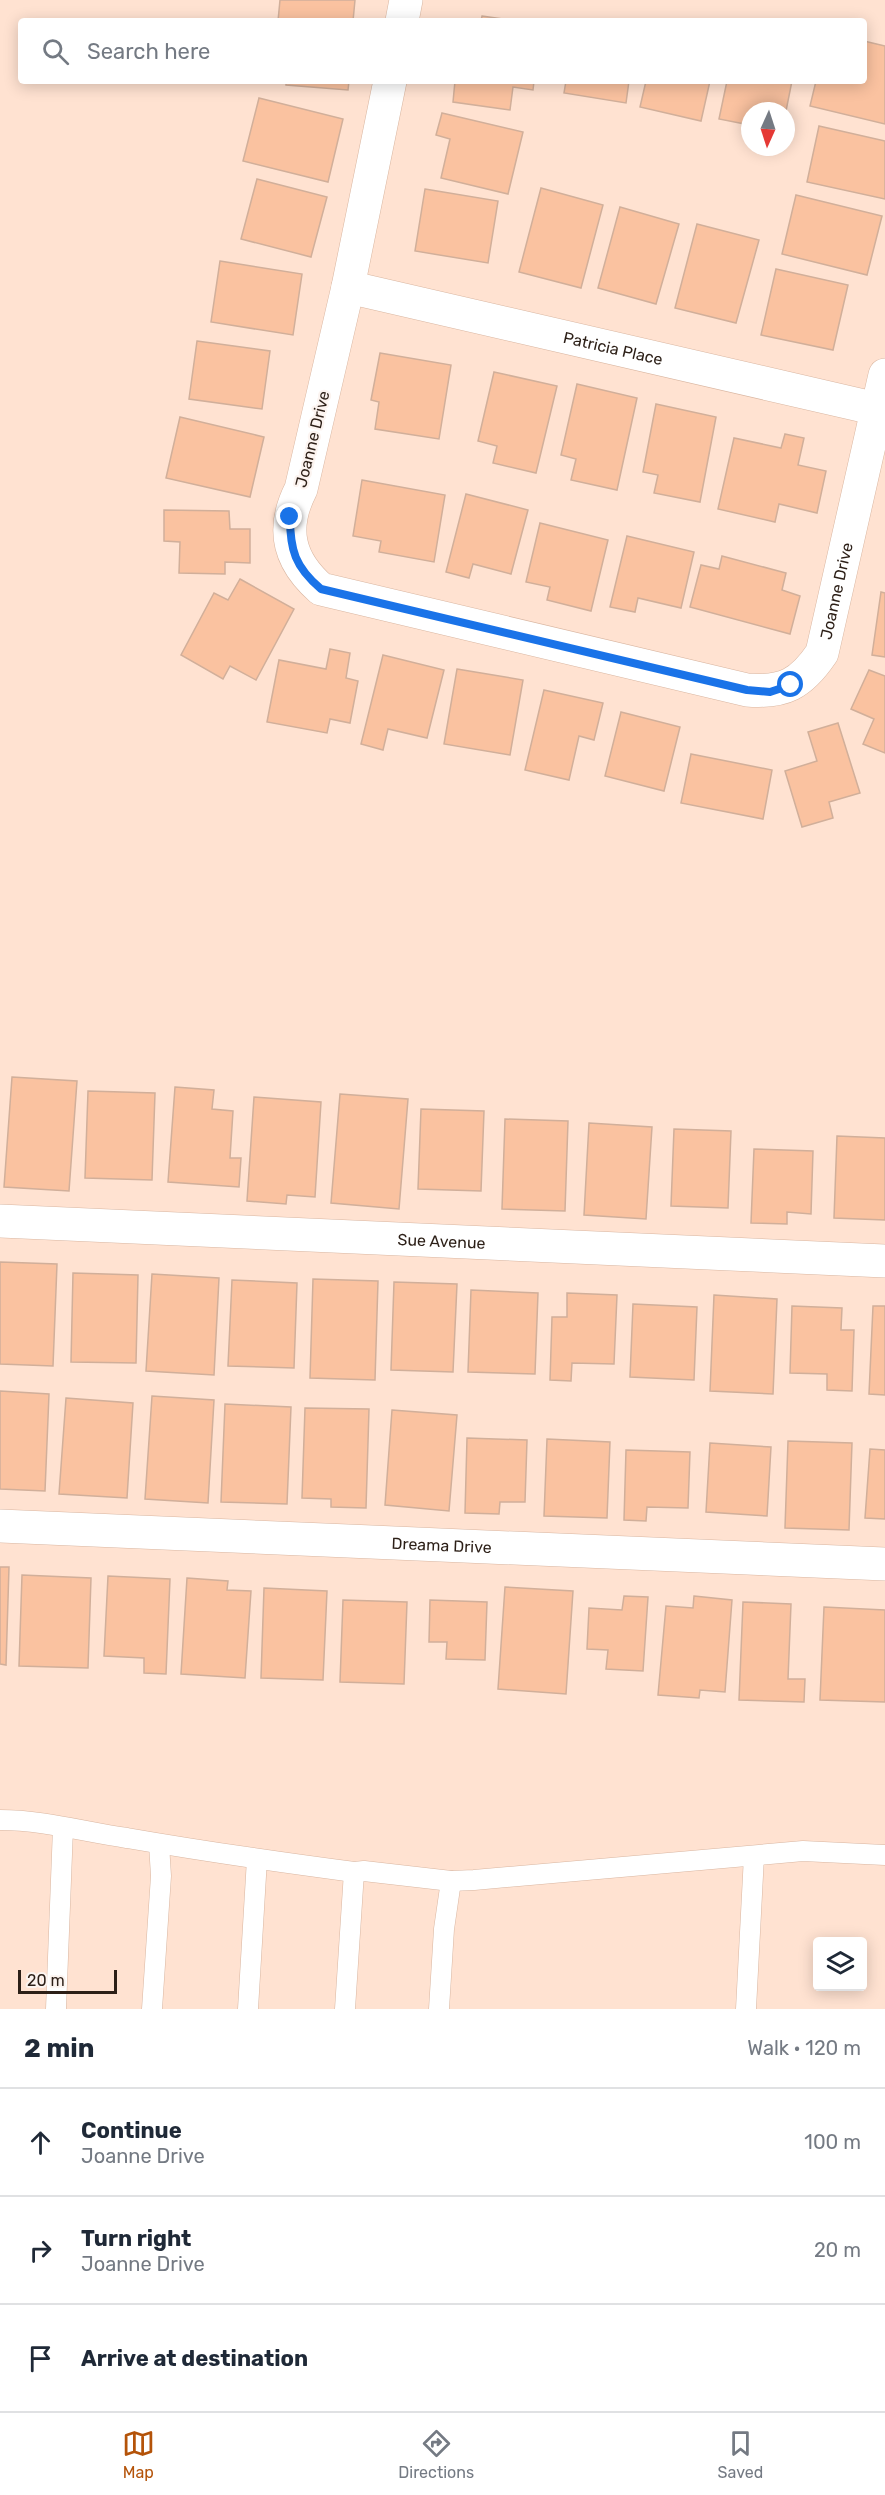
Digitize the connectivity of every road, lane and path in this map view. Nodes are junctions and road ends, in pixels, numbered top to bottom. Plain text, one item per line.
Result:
1 (406, 0) edge
2 (403, 18) edge
3 (389, 84) edge
4 (348, 287) junction
5 (885, 375) edge
6 (877, 409) junction
7 (0, 1221) edge
8 (885, 1261) edge
9 (0, 1526) edge
10 (885, 1564) edge
11 (0, 1820) edge
12 (63, 1828) junction
13 (159, 1844) junction
14 (885, 1855) edge
15 (754, 1856) junction
16 (257, 1859) junction
17 (354, 1872) junction
18 (451, 1881) junction
19 (56, 2009) edge
20 (152, 2009) edge
21 (248, 2009) edge
22 (345, 2009) edge
23 (439, 2009) edge
24 (746, 2009) edge

1 - 2 street
3 - 4 street, Joanne Drive
4 - 6 street, Patricia Place
4 - 6 street, Joanne Drive
5 - 6 street, Joanne Drive
7 - 8 street, Sue Avenue
9 - 10 street, Dreama Drive
11 - 12 lane
12 - 13 lane
12 - 19 lane
13 - 16 lane
13 - 20 lane
14 - 15 lane
15 - 18 lane
15 - 24 lane
16 - 17 lane
16 - 21 lane
17 - 18 lane
17 - 22 lane
18 - 23 lane

